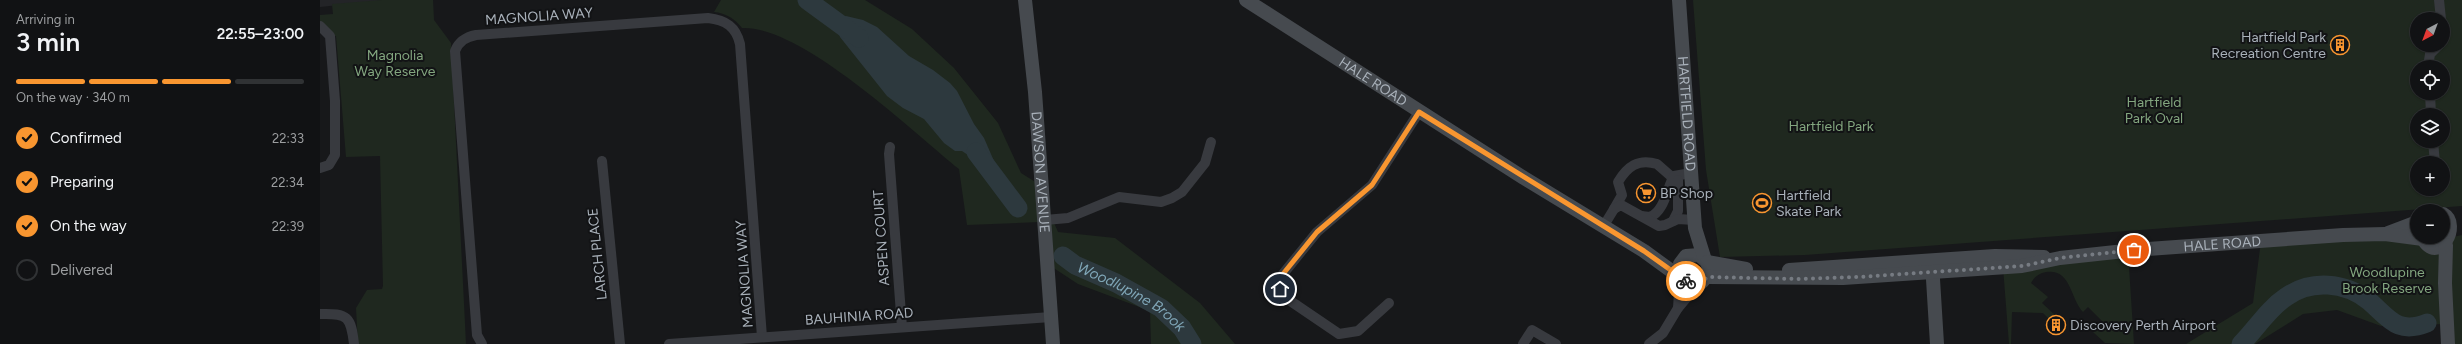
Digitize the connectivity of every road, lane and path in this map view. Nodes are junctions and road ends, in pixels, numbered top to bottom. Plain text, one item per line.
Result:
1 (1025, 0) edge
2 (1246, 0) edge
3 (1679, 0) edge
4 (2439, 0) edge
5 (2440, 12) edge
6 (320, 26) edge
7 (1419, 112) junction
8 (1211, 142) dead end
9 (890, 147) dead end
10 (602, 160) dead end
11 (320, 168) edge
12 (1687, 173) junction
13 (1674, 182) junction
14 (1614, 209) junction
15 (1641, 216) junction
16 (2452, 219) edge
17 (1045, 220) junction
18 (1673, 222) junction
19 (1694, 224) junction
20 (2410, 225) edge
21 (1603, 227) junction
22 (2386, 234) junction
23 (2410, 238) edge
24 (2454, 239) edge
25 (2427, 244) edge
26 (1644, 251) junction
27 (1684, 258) junction
28 (1706, 259) junction
29 (1932, 266) junction
30 (1682, 278) junction
31 (1703, 280) junction
32 (2445, 283) junction
33 (1390, 303) dead end
34 (1678, 308) junction
35 (320, 314) edge
36 (1051, 317) junction
37 (902, 327) junction
38 (762, 337) junction
39 (354, 344) edge
40 (482, 344) edge
41 (620, 344) edge
42 (669, 344) edge
43 (1052, 344) edge
44 (1523, 344) edge
45 (1556, 344) edge
46 (1649, 344) edge
47 (1937, 344) edge
48 (2448, 344) edge

1 - 17 main road, DAWSON AVENUE
2 - 7 main road, HALE ROAD
3 - 12 main road, HARTFIELD ROAD
4 - 5 street
6 - 11 street
7 - 21 main road, HALE ROAD
7 - 33 street
8 - 17 street
9 - 37 street, ASPEN COURT
10 - 41 street, LARCH PLACE
12 - 13 street
12 - 19 main road, HARTFIELD ROAD
13 - 14 street
13 - 15 street
13 - 18 street
14 - 15 street
14 - 21 street
15 - 18 street
16 - 24 main road
17 - 36 main road, DAWSON AVENUE
18 - 19 street
19 - 27 main road, HARTFIELD ROAD
19 - 28 main road, HARTFIELD ROAD
20 - 22 main road, HALE ROAD
21 - 26 main road, HALE ROAD
22 - 23 main road, HALE ROAD
22 - 29 main road, HALE ROAD
24 - 32 main road
25 - 32 main road
26 - 27 main road, HALE ROAD
26 - 30 main road, HALE ROAD
27 - 28 main road, HALE ROAD
27 - 30 main road
28 - 29 main road, HALE ROAD
28 - 31 main road
29 - 31 main road, HALE ROAD
29 - 47 main road
30 - 31 main road, HALE ROAD
30 - 34 street
31 - 34 street
32 - 48 main road
34 - 46 street
35 - 39 street
36 - 37 street, BAUHINIA ROAD
36 - 43 main road, DAWSON AVENUE
37 - 38 street, BAUHINIA ROAD
38 - 40 street, MAGNOLIA WAY
38 - 42 street, BAUHINIA ROAD
44 - 45 street

